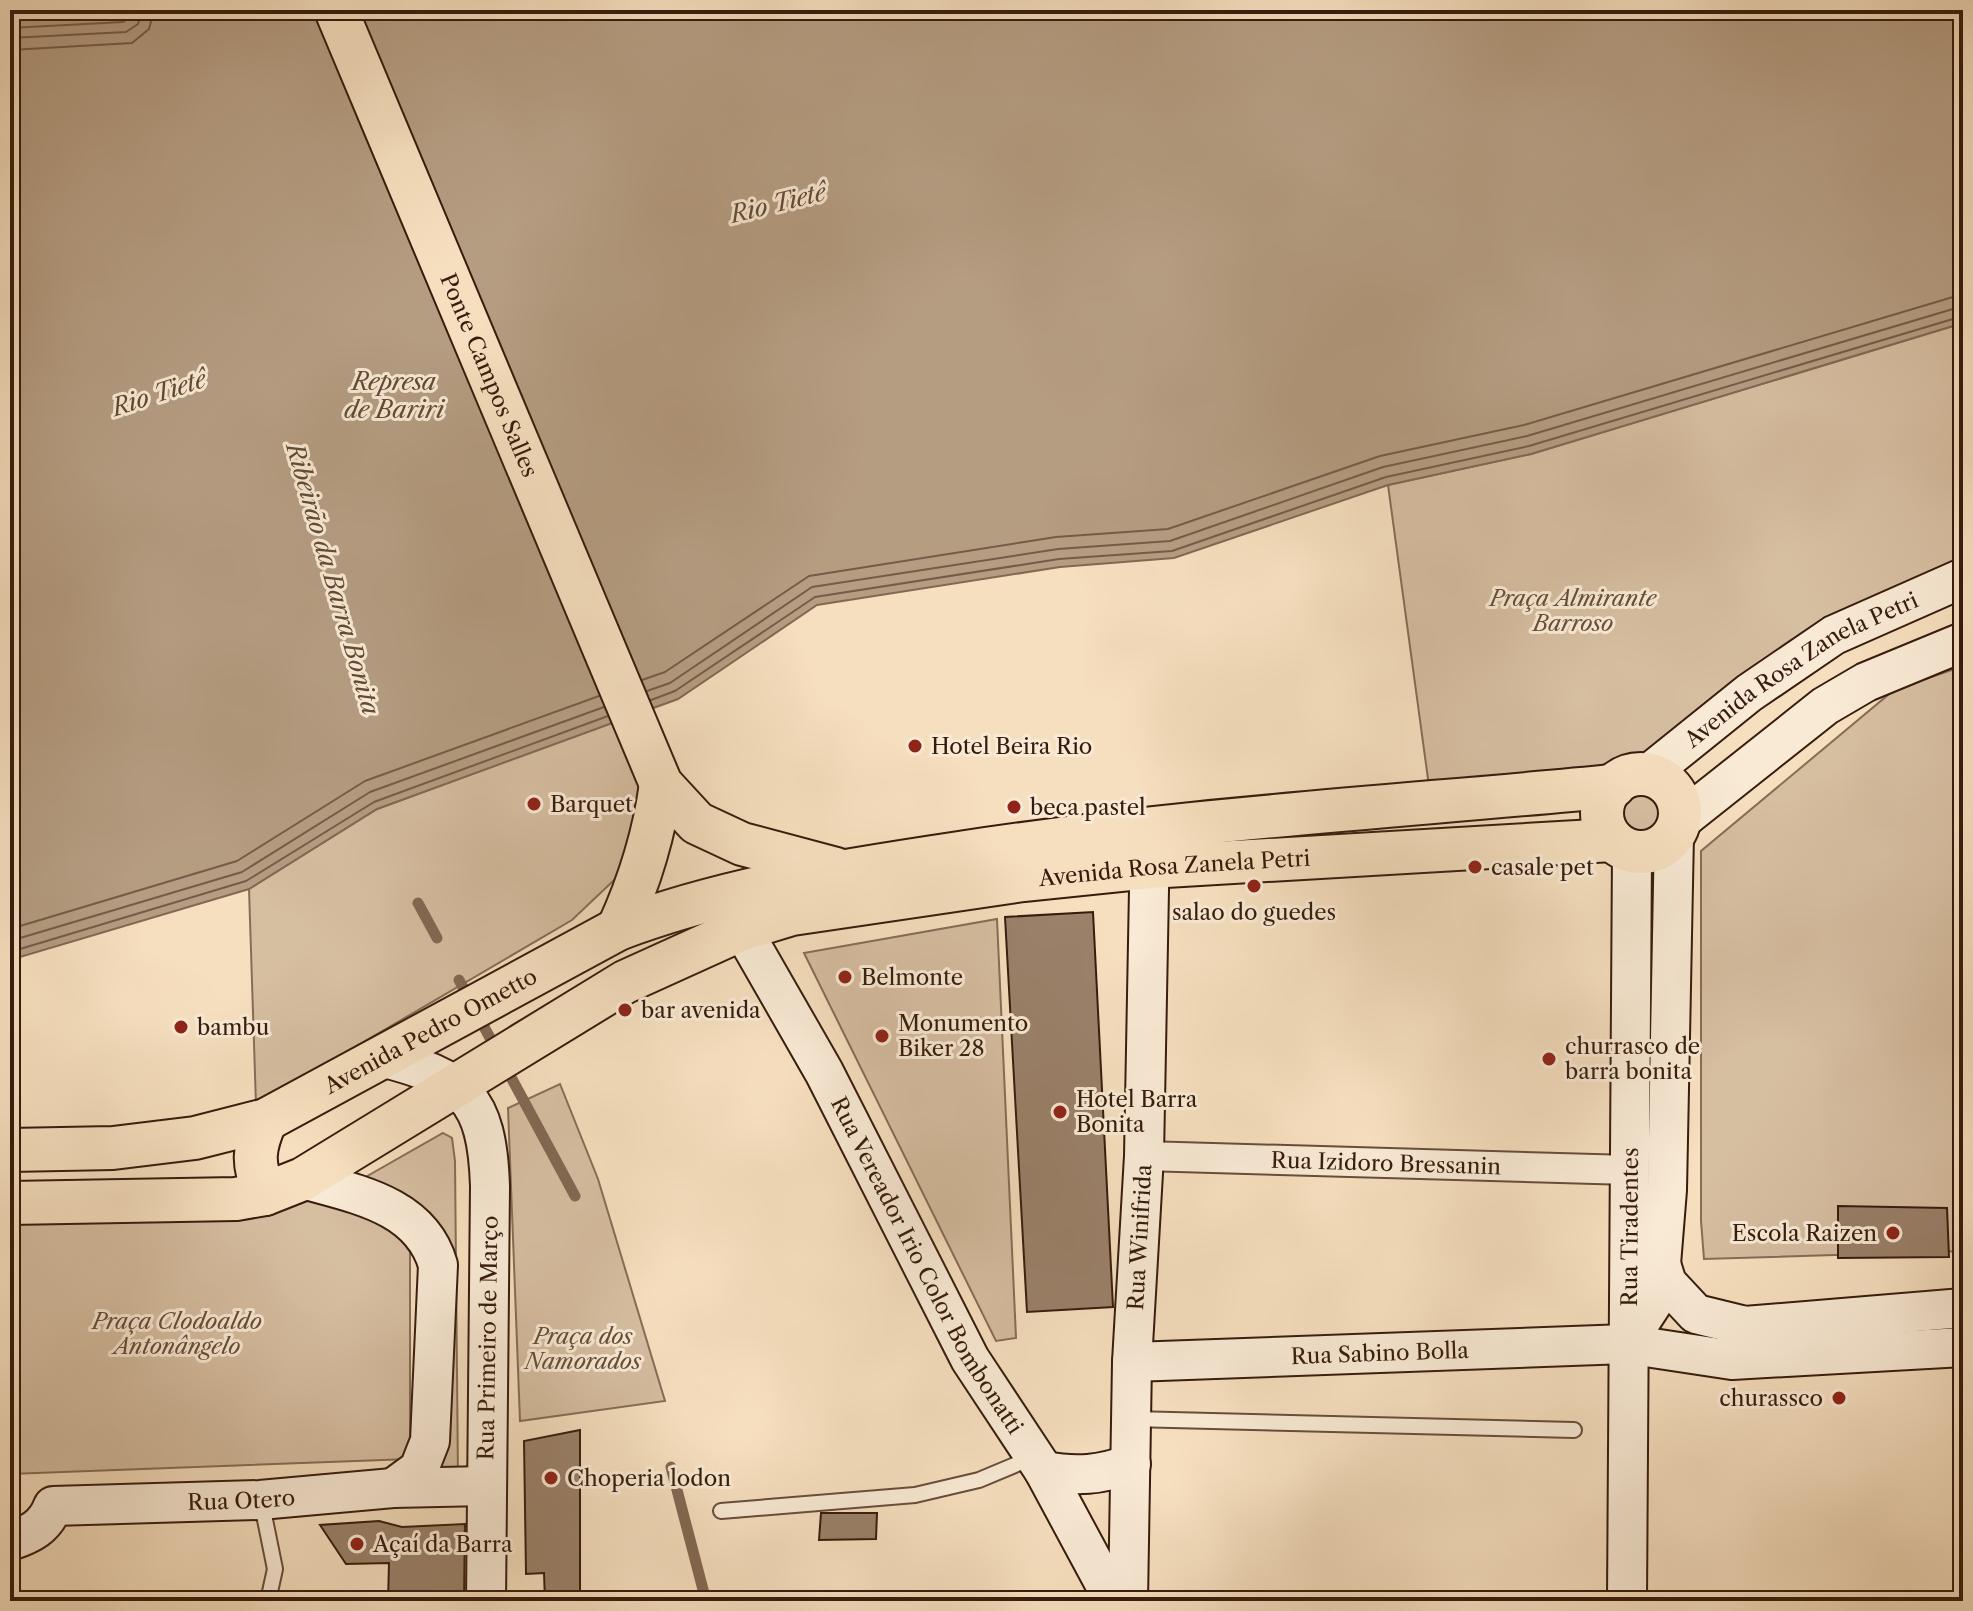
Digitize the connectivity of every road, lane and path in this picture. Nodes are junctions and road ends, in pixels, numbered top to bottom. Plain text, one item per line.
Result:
1 (336, 10) edge
2 (1963, 578) edge
3 (1963, 642) edge
4 (1631, 780) junction
5 (661, 784) junction
6 (1677, 828) junction
7 (1622, 846) junction
8 (1149, 847) junction
9 (842, 871) junction
10 (618, 929) junction
11 (742, 929) junction
12 (381, 1057) junction
13 (456, 1083) junction
14 (266, 1120) junction
15 (10, 1150) edge
16 (1144, 1156) junction
17 (1630, 1170) junction
18 (284, 1186) junction
19 (10, 1203) edge
20 (1661, 1264) junction
21 (1963, 1308) edge
22 (1626, 1344) junction
23 (1963, 1347) edge
24 (1132, 1362) junction
25 (1132, 1419) junction
26 (1574, 1430) dead end
27 (1039, 1464) junction
28 (1131, 1464) junction
29 (486, 1486) junction
30 (393, 1488) junction
31 (260, 1500) junction
32 (721, 1511) dead end
33 (10, 1541) edge
34 (268, 1601) edge
35 (486, 1601) edge
36 (1114, 1601) edge
37 (1128, 1601) edge
38 (1627, 1601) edge

1 - 5 main road, Ponte Campos Salles
2 - 4 street, Avenida Rosa Zanela Petri
3 - 6 street, Avenida Rosa Zanela Petri
4 - 6 main road
4 - 7 main road
4 - 8 main road, Avenida Rosa Zanela Petri
5 - 9 main road
5 - 10 main road
6 - 7 main road
6 - 20 street, Rua Tiradentes
7 - 8 main road, Avenida Rosa Zanela Petri
7 - 17 street, Rua Tiradentes
8 - 9 main road, Avenida Rosa Zanela Petri
8 - 11 main road, Avenida Rosa Zanela Petri
8 - 16 street, Rua Winifrida
9 - 10 main road, Avenida Pedro Ometto
10 - 12 main road, Avenida Pedro Ometto
11 - 13 main road
11 - 27 street, Rua Vereador Irio Color Bombonatti
12 - 13 street
12 - 14 main road, Avenida Pedro Ometto
13 - 18 main road
13 - 29 street, Rua Primeiro de Março
14 - 15 main road, Avenida Pedro Ometto
14 - 18 main road
16 - 17 street, Rua Izidoro Bressanin
16 - 24 street, Rua Winifrida
17 - 22 street, Rua Tiradentes
18 - 19 main road
18 - 30 street
20 - 21 street
20 - 22 street
22 - 23 street, Rua Sabino Bolla
22 - 24 street, Rua Sabino Bolla
22 - 38 street, Rua Tiradentes
24 - 25 street, Rua Winifrida
25 - 26 lane
25 - 28 street, Rua Winifrida
27 - 28 street
27 - 32 lane
27 - 36 street, Rua Vereador Irio Color Bombonatti
28 - 37 street, Rua Winifrida
29 - 30 street, Rua Otero
29 - 35 street, Rua Primeiro de Março
30 - 31 street, Rua Otero
31 - 33 street, Rua Otero
31 - 34 lane

